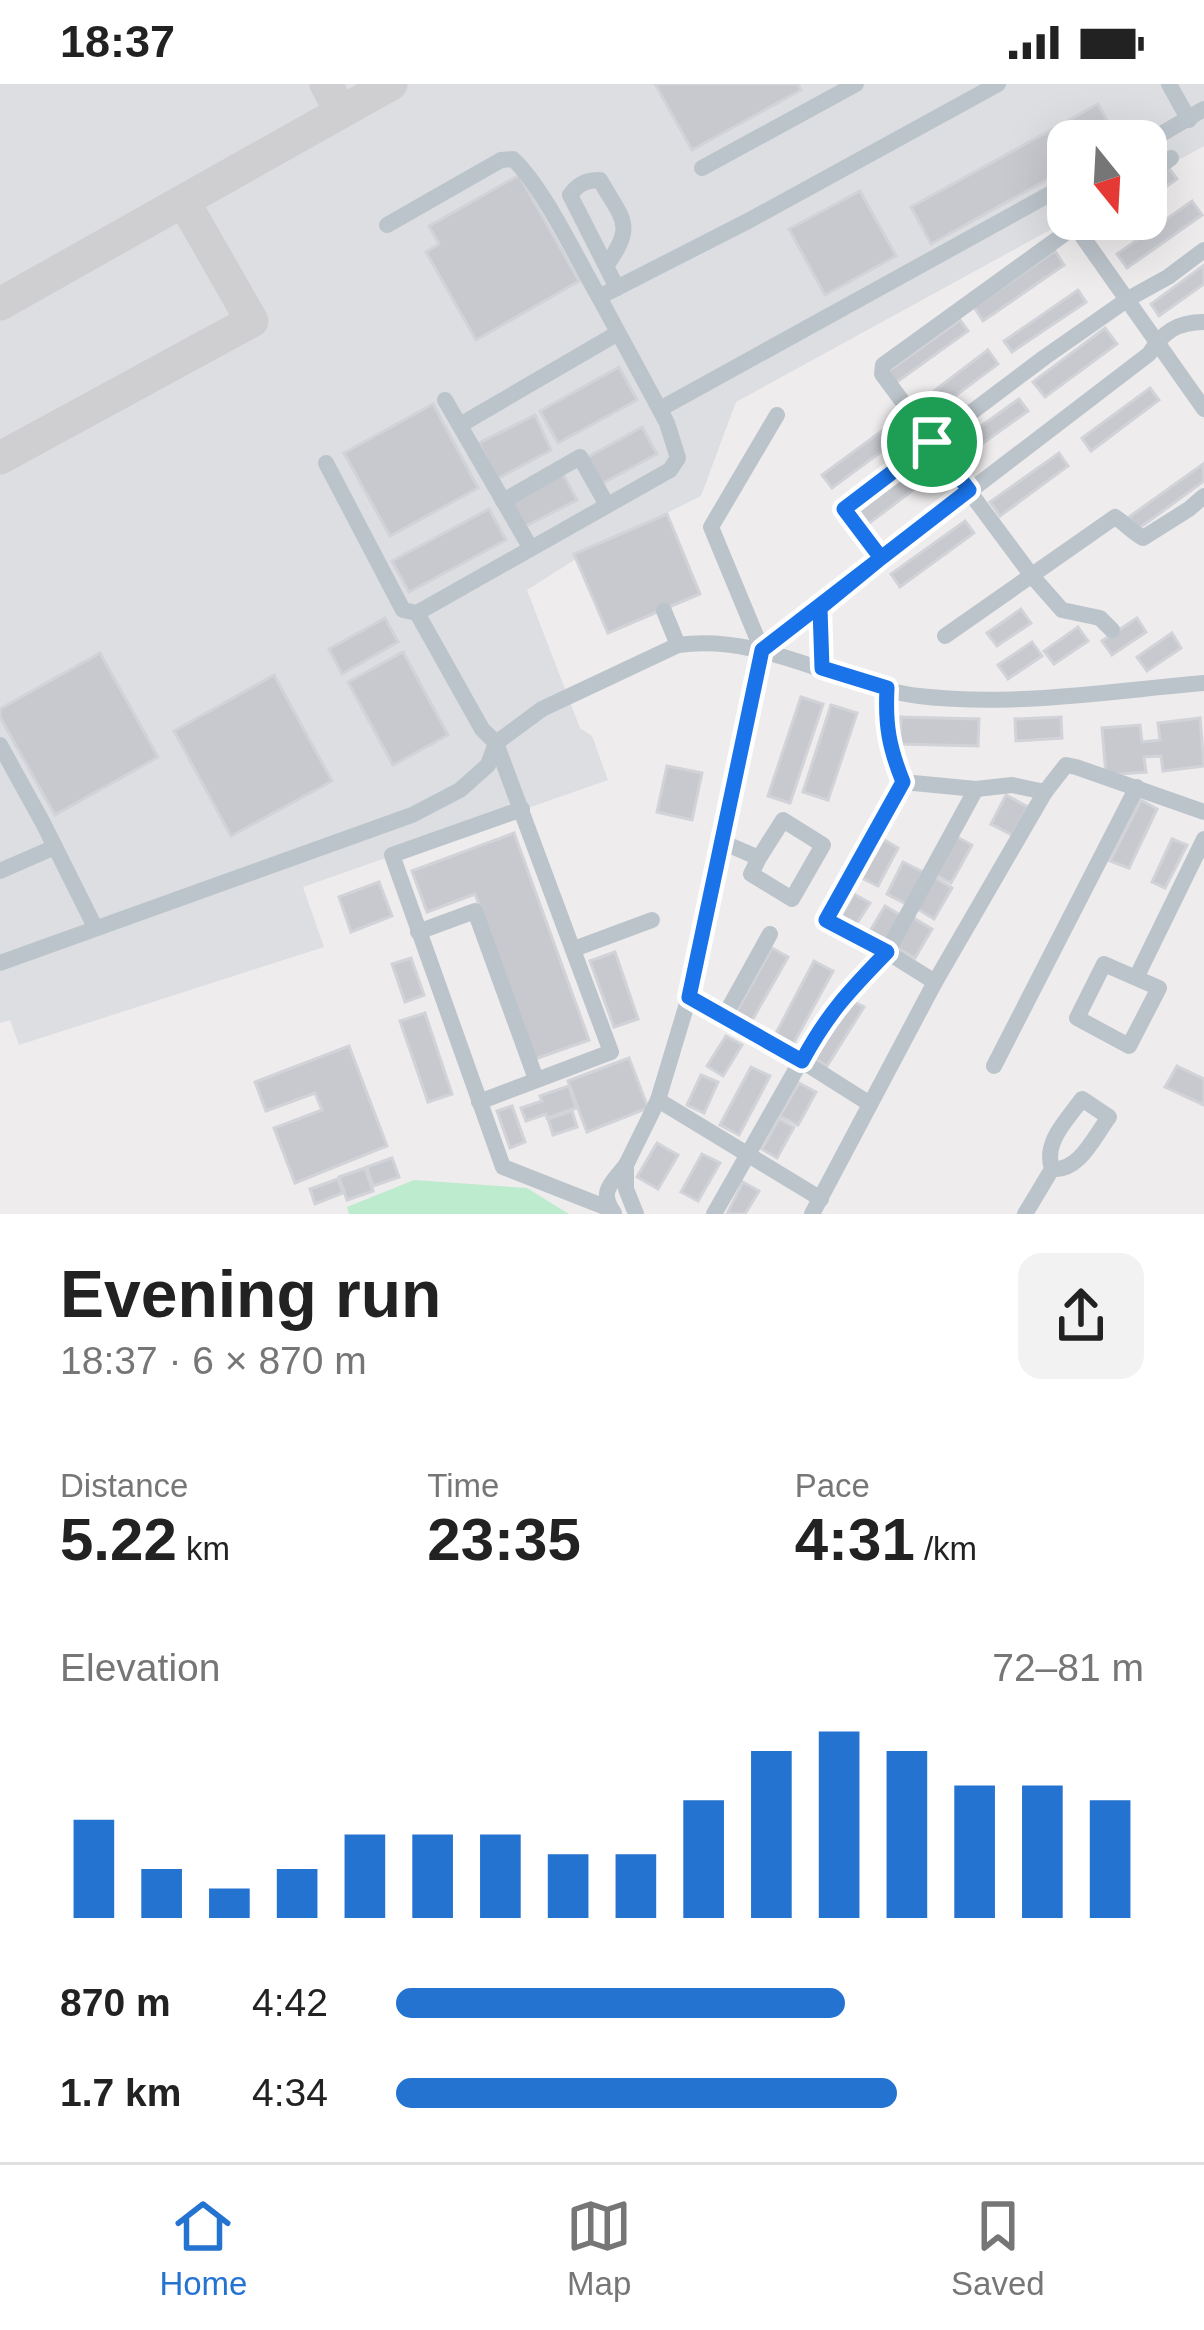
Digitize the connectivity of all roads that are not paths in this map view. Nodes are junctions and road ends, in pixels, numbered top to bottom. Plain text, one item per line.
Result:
1 (856, 84) edge
2 (998, 84) edge
3 (1169, 84) edge
4 (1197, 114) edge
5 (1167, 131) edge
6 (1171, 158) dead end
7 (1167, 161) edge
8 (702, 168) dead end
9 (1047, 196) edge
10 (387, 225) dead end
11 (1056, 240) edge
12 (1091, 240) edge
13 (1204, 250) edge
14 (606, 266) junction
15 (617, 288) junction
16 (599, 297) junction
17 (1128, 299) junction
18 (1204, 322) edge
19 (618, 333) junction
20 (1156, 342) junction
21 (445, 400) dead end
22 (659, 409) junction
23 (1204, 409) edge
24 (777, 415) dead end
25 (460, 425) junction
26 (932, 442) junction
27 (326, 463) dead end
28 (969, 490) junction
29 (1204, 496) edge
30 (503, 501) junction
31 (607, 505) junction
32 (1189, 509) junction
33 (1204, 523) edge
34 (530, 547) junction
35 (881, 558) junction
36 (1032, 575) junction
37 (820, 608) junction
38 (664, 611) dead end
39 (417, 614) junction
40 (1112, 630) dead end
41 (945, 636) dead end
42 (678, 645) junction
43 (762, 650) junction
44 (822, 668) junction
45 (1204, 683) edge
46 (887, 688) junction
47 (496, 743) junction
48 (0, 745) edge
49 (903, 782) junction
50 (1137, 788) junction
51 (976, 790) junction
52 (1045, 792) junction
53 (522, 809) junction
54 (1204, 812) edge
55 (1204, 839) edge
56 (722, 842) junction
57 (55, 847) junction
58 (759, 858) junction
59 (0, 871) edge
60 (652, 920) dead end
61 (95, 927) junction
62 (418, 932) junction
63 (770, 934) dead end
64 (574, 949) junction
65 (887, 952) junction
66 (0, 963) edge
67 (1137, 976) junction
68 (935, 982) junction
69 (689, 997) junction
70 (724, 1017) junction
71 (802, 1061) junction
72 (994, 1066) dead end
73 (536, 1079) junction
74 (658, 1100) junction
75 (479, 1102) junction
76 (870, 1104) junction
77 (749, 1154) junction
78 (626, 1166) junction
79 (1052, 1169) dead end
80 (817, 1206) edge
81 (612, 1212) edge
82 (636, 1214) edge
83 (714, 1214) edge
84 (1025, 1214) edge

1 - 8 street
2 - 15 street
3 - 4 street
4 - 5 street
6 - 7 street
9 - 22 street
10 - 16 street
11 - 26 street
12 - 17 street
13 - 17 street
14 - 14 street
14 - 15 street
15 - 16 street
16 - 19 street
17 - 20 street
17 - 26 street
18 - 20 street
19 - 22 street
19 - 25 street
20 - 23 street
20 - 28 street
21 - 25 street
22 - 31 street
24 - 43 street
25 - 30 street
26 - 28 street
26 - 35 street
27 - 39 street
28 - 35 street
28 - 36 street
29 - 32 street
30 - 31 street
30 - 34 street
31 - 34 street
32 - 33 street
32 - 36 street
34 - 39 street
35 - 37 street
36 - 40 street
36 - 41 street
37 - 43 street
37 - 44 street
38 - 42 street
39 - 47 street
42 - 43 street
42 - 47 street
43 - 44 street
43 - 56 street
44 - 46 street
45 - 46 street
46 - 49 street
47 - 53 street
47 - 61 street
48 - 57 street
49 - 51 street
49 - 65 street
50 - 52 street
50 - 54 street
50 - 72 street
51 - 52 street
51 - 65 street
52 - 68 street
53 - 62 street
53 - 64 street
55 - 67 street
56 - 58 street
56 - 69 street
57 - 59 street
57 - 61 street
58 - 58 street
60 - 64 street
61 - 66 street
62 - 73 street
62 - 75 street
63 - 70 street
64 - 73 street
65 - 68 street
65 - 71 street
67 - 67 street
68 - 76 street
69 - 70 street
69 - 74 street
70 - 71 street
71 - 76 street
71 - 77 street
73 - 75 street
74 - 77 street
74 - 78 street
75 - 81 street
76 - 80 street
77 - 80 street
77 - 83 street
78 - 81 street
78 - 82 street
79 - 84 street

